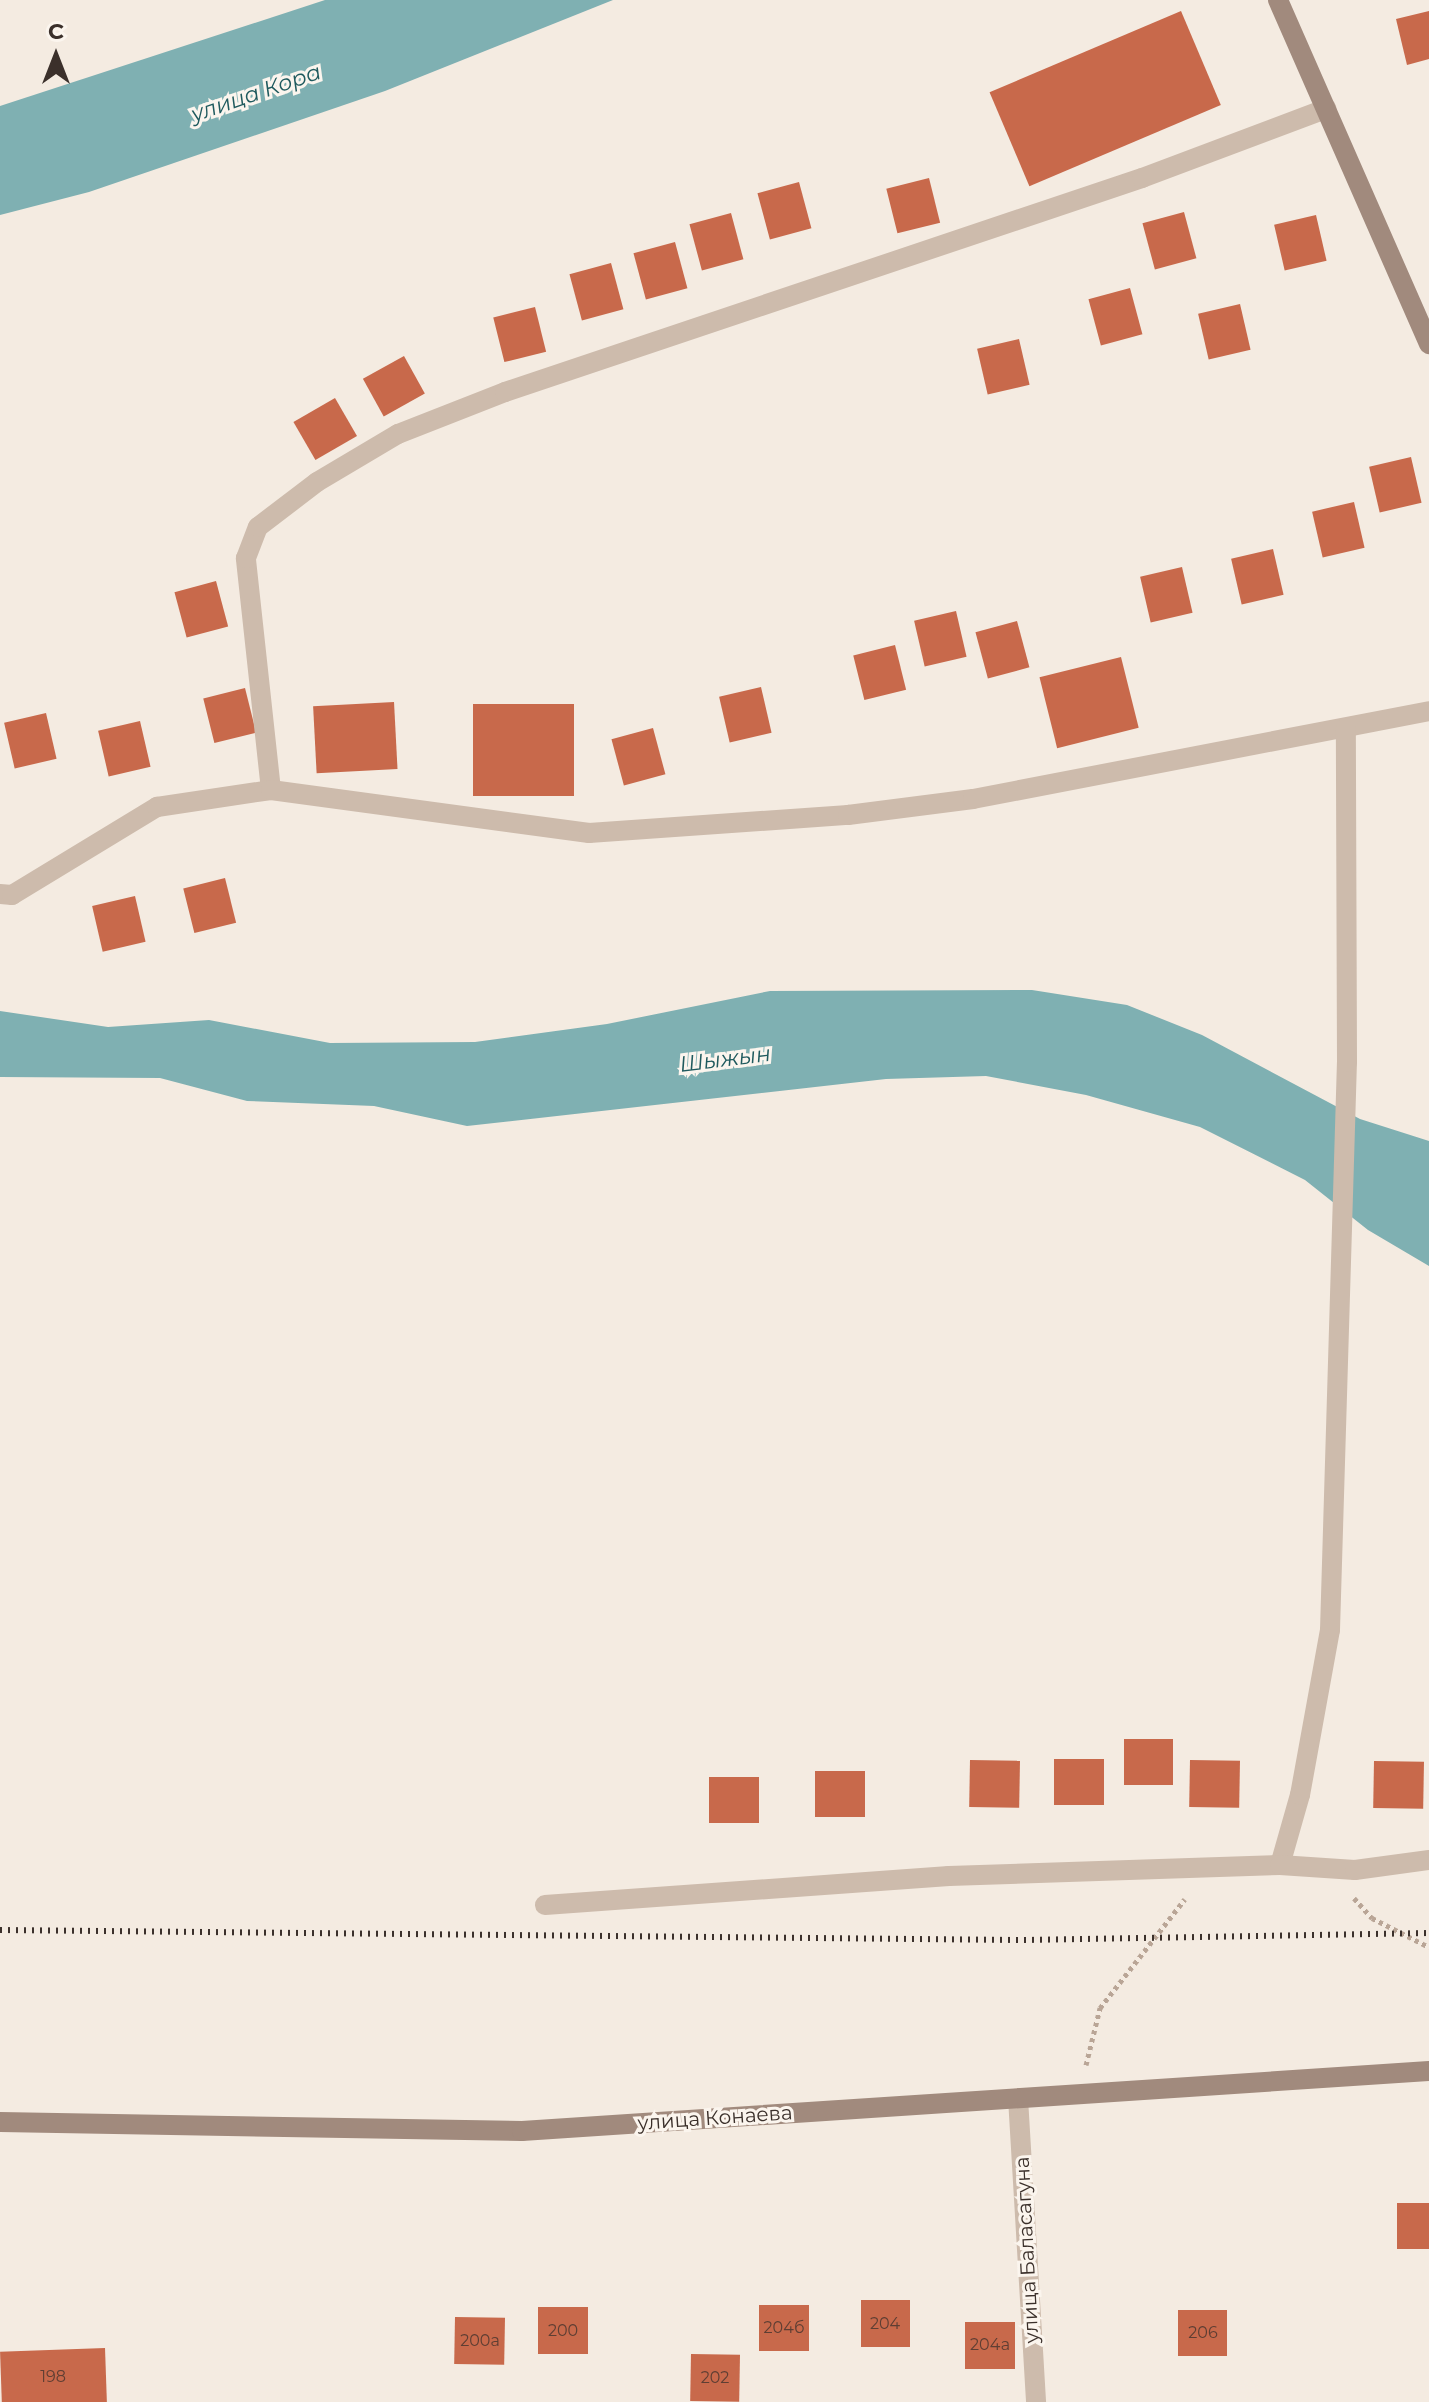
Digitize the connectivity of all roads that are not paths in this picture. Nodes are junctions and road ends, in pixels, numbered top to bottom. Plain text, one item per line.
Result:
1 (1278, 0) edge
2 (1326, 109) junction
3 (1429, 344) edge
4 (1429, 711) edge
5 (1346, 728) junction
6 (271, 790) junction
7 (0, 894) edge
8 (1429, 1860) edge
9 (1280, 1865) junction
10 (545, 1905) dead end
11 (1429, 2071) edge
12 (1018, 2098) junction
13 (0, 2122) edge
14 (1036, 2402) edge

1 - 2 street
2 - 3 street
2 - 6 street
4 - 5 street
5 - 6 street
5 - 9 street
6 - 7 street
8 - 9 street
9 - 10 street
11 - 12 street, улица Конаева
12 - 13 street, улица Конаева
12 - 14 street, улица Баласагуна

